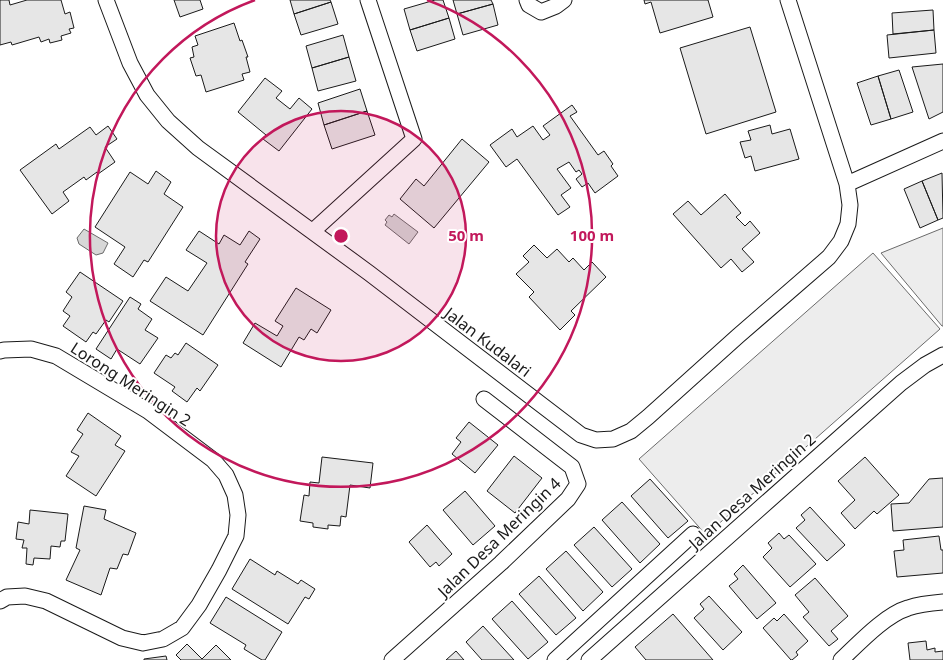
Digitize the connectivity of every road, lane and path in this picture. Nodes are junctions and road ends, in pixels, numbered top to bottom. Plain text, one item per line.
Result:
1 (106, 0) edge
2 (368, 0) edge
3 (527, 0) edge
4 (564, 0) edge
5 (788, 0) edge
6 (943, 141) edge
7 (847, 184) junction
8 (313, 231) junction
9 (0, 351) edge
10 (943, 355) edge
11 (484, 399) dead end
12 (693, 534) dead end
13 (0, 601) edge
14 (943, 602) edge
15 (392, 660) edge
16 (555, 660) edge
17 (589, 660) edge
18 (840, 660) edge

1 - 8 street, Jalan Kudalari
2 - 8 street
3 - 4 street
5 - 7 street, Jalan Kudalari
6 - 7 street
7 - 8 street, Jalan Kudalari
9 - 13 street, Lorong Meringin 2
10 - 17 street, Jalan Desa Meringin 2
11 - 15 street, Jalan Desa Meringin 4
12 - 16 street, Jalan Desa Meringin 2
14 - 18 street

